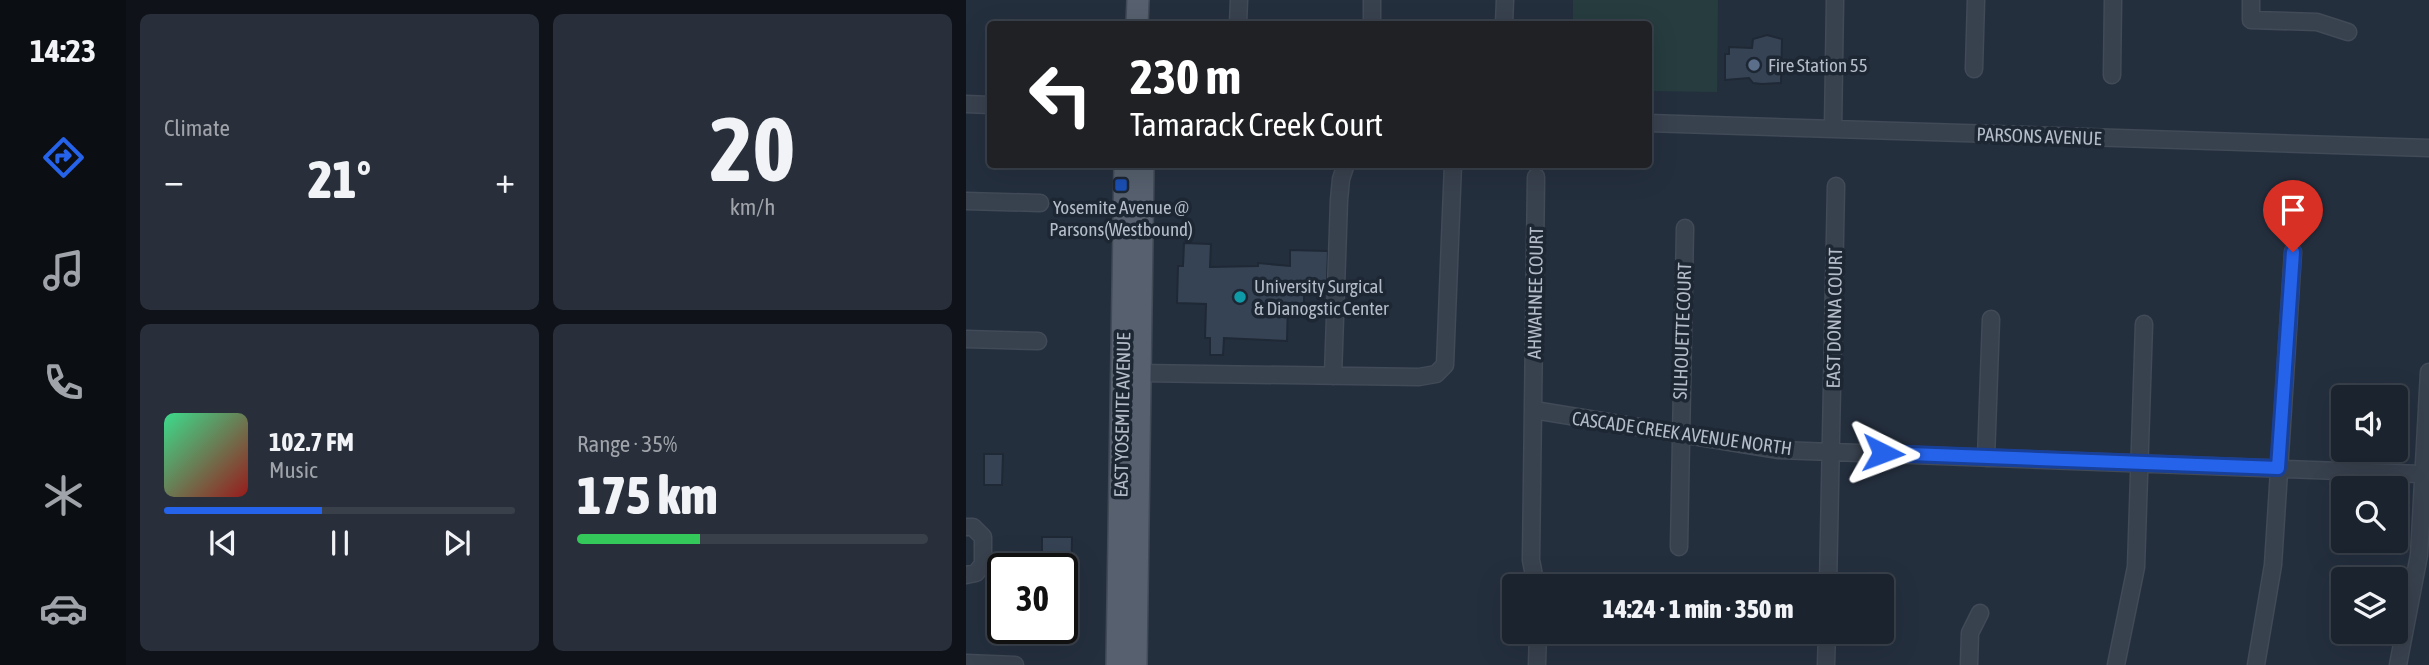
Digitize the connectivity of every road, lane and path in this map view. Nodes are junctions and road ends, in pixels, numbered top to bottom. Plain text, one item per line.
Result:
1 (1138, 0) edge
2 (1239, 0) edge
3 (1372, 0) edge
4 (1505, 0) edge
5 (1835, 0) edge
6 (1976, 0) edge
7 (2113, 0) edge
8 (2251, 0) edge
9 (1137, 21) edge
10 (1238, 21) edge
11 (1372, 21) edge
12 (1504, 21) edge
13 (2348, 32) dead end
14 (1974, 69) dead end
15 (2112, 75) dead end
16 (966, 104) edge
17 (987, 105) edge
18 (1652, 123) edge
19 (1833, 129) junction
20 (2429, 148) edge
21 (1125, 168) edge
22 (1143, 168) edge
23 (1345, 168) edge
24 (1453, 168) edge
25 (1536, 177) dead end
26 (1836, 186) dead end
27 (966, 201) edge
28 (1040, 203) dead end
29 (1685, 228) dead end
30 (2293, 252) dead end
31 (1991, 319) dead end
32 (2144, 324) dead end
33 (966, 339) edge
34 (1038, 341) dead end
35 (2429, 372) edge
36 (1140, 373) junction
37 (1333, 376) junction
38 (1534, 410) junction
39 (1679, 433) junction
40 (1831, 451) junction
41 (1986, 458) junction
42 (2139, 464) junction
43 (2278, 468) junction
44 (2421, 474) junction
45 (966, 527) edge
46 (1679, 547) dead end
47 (1534, 574) edge
48 (1828, 574) edge
49 (966, 575) edge
50 (1980, 613) dead end
51 (1538, 644) edge
52 (1827, 644) edge
53 (966, 663) edge
54 (1015, 665) edge
55 (1117, 665) edge
56 (1136, 665) edge
57 (1537, 665) edge
58 (1826, 665) edge
59 (1969, 665) edge
60 (2116, 665) edge
61 (2256, 665) edge
62 (2398, 665) edge

1 - 9 main road
2 - 10 street
3 - 11 street
4 - 12 street
5 - 19 street
6 - 14 street
7 - 15 street
8 - 13 street
16 - 17 street
18 - 19 street, PARSONS AVENUE
19 - 20 street, PARSONS AVENUE
21 - 55 main road, EAST YOSEMITE AVENUE
22 - 36 main road, EAST YOSEMITE AVENUE
23 - 37 street
24 - 37 street
25 - 38 street, AHWAHNEE COURT
26 - 40 street, EAST DONNA COURT
27 - 28 street
29 - 39 street, SILHOUETTE COURT
30 - 43 street
31 - 41 street
32 - 42 street
33 - 34 street
35 - 44 street
36 - 37 street
36 - 56 main road, EAST YOSEMITE AVENUE
38 - 39 street, CASCADE CREEK AVENUE NORTH
38 - 47 street, AHWAHNEE COURT
39 - 40 street, CASCADE CREEK AVENUE NORTH
39 - 46 street, SILHOUETTE COURT
40 - 41 street, CASCADE CREEK AVENUE NORTH
40 - 48 street, EAST DONNA COURT
41 - 42 street, CASCADE CREEK AVENUE NORTH
42 - 43 street, CASCADE CREEK AVENUE NORTH
42 - 60 street
43 - 44 street, CASCADE CREEK AVENUE NORTH
43 - 61 street
44 - 62 street
45 - 49 street
50 - 59 street
51 - 57 street
52 - 58 street
53 - 54 street

